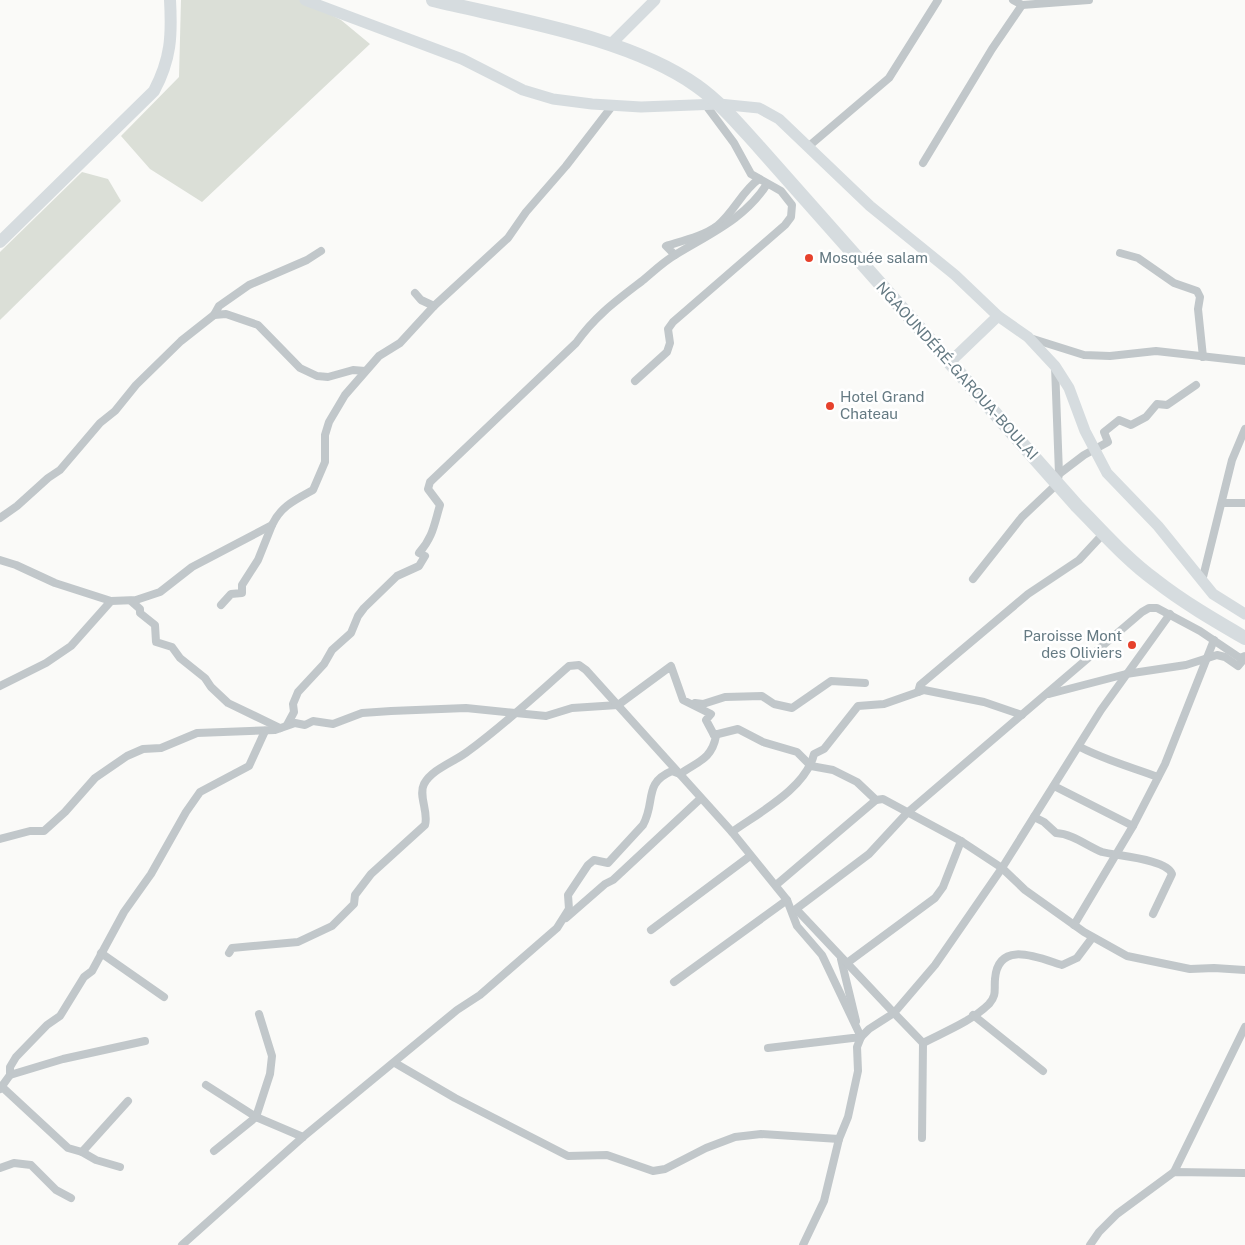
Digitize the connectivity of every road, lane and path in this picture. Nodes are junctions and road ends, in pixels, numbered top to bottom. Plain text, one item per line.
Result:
1 (170, 0) edge
2 (305, 0) edge
3 (433, 0) edge
4 (654, 0) edge
5 (938, 0) edge
6 (1014, 0) edge
7 (1089, 0) edge
8 (1022, 5) junction
9 (610, 44) junction
10 (712, 104) junction
11 (613, 105) junction
12 (809, 146) junction
13 (923, 163) dead end
14 (759, 179) junction
15 (767, 184) junction
16 (0, 242) edge
17 (320, 251) dead end
18 (1120, 253) dead end
19 (675, 255) junction
20 (415, 293) dead end
21 (434, 306) junction
22 (214, 315) junction
23 (998, 316) junction
24 (1028, 337) junction
25 (1203, 357) junction
26 (1245, 361) edge
27 (950, 362) junction
28 (1055, 366) junction
29 (365, 371) junction
30 (635, 381) dead end
31 (1196, 385) dead end
32 (1245, 429) edge
33 (1095, 449) junction
34 (1058, 479) junction
35 (1222, 503) junction
36 (1245, 503) edge
37 (0, 518) edge
38 (272, 525) junction
39 (1104, 533) junction
40 (0, 560) edge
41 (973, 579) dead end
42 (1202, 581) junction
43 (111, 601) junction
44 (131, 601) junction
45 (222, 605) dead end
46 (1170, 614) junction
47 (1245, 614) edge
48 (1245, 638) edge
49 (1214, 640) junction
50 (1245, 657) edge
51 (1205, 658) junction
52 (1126, 674) junction
53 (864, 683) dead end
54 (0, 686) edge
55 (918, 692) junction
56 (1046, 695) junction
57 (688, 702) junction
58 (618, 706) junction
59 (514, 714) junction
60 (1022, 715) junction
61 (284, 727) junction
62 (266, 731) junction
63 (714, 734) junction
64 (1080, 747) junction
65 (811, 766) junction
66 (680, 774) junction
67 (1158, 777) junction
68 (1054, 786) junction
69 (700, 799) junction
70 (876, 800) junction
71 (907, 813) junction
72 (1034, 817) junction
73 (1132, 826) junction
74 (732, 832) junction
75 (0, 839) edge
76 (961, 841) junction
77 (1116, 853) junction
78 (750, 856) junction
79 (1002, 868) junction
80 (776, 886) junction
81 (787, 900) junction
82 (1153, 914) dead end
83 (563, 920) junction
84 (1074, 925) junction
85 (651, 930) dead end
86 (1092, 938) junction
87 (101, 953) junction
88 (230, 953) dead end
89 (838, 954) junction
90 (847, 964) junction
91 (1245, 970) edge
92 (674, 982) dead end
93 (164, 997) dead end
94 (894, 1013) junction
95 (258, 1014) dead end
96 (973, 1015) junction
97 (1245, 1028) edge
98 (861, 1037) junction
99 (145, 1042) dead end
100 (923, 1043) junction
101 (768, 1048) dead end
102 (395, 1063) junction
103 (1043, 1072) dead end
104 (10, 1074) junction
105 (206, 1085) dead end
106 (1, 1087) edge
107 (128, 1101) dead end
108 (256, 1117) junction
109 (303, 1137) junction
110 (922, 1138) dead end
111 (839, 1139) junction
112 (82, 1152) junction
113 (214, 1152) dead end
114 (0, 1168) edge
115 (120, 1168) dead end
116 (1174, 1172) junction
117 (1245, 1173) edge
118 (72, 1198) dead end
119 (182, 1245) edge
120 (803, 1245) edge
121 (1090, 1245) edge

1 - 16 main road
2 - 11 street
3 - 9 highway, NGAOUNDÉRÉ-GAROUA-BOULAI
4 - 9 street
5 - 12 street
6 - 8 street
7 - 8 street
8 - 13 street
9 - 10 highway, NGAOUNDÉRÉ-GAROUA-BOULAI
10 - 11 street
10 - 12 street
10 - 14 street
10 - 27 highway, NGAOUNDÉRÉ-GAROUA-BOULAI
11 - 21 street
12 - 23 street
14 - 15 street
14 - 19 street
15 - 19 street
15 - 30 street
17 - 22 street
18 - 25 street
19 - 61 street
20 - 21 street
21 - 29 street
22 - 29 street
22 - 37 street
23 - 24 street
23 - 27 street
24 - 25 street
24 - 28 street
25 - 26 street
27 - 34 highway, NGAOUNDÉRÉ-GAROUA-BOULAI
28 - 33 street
28 - 34 street
29 - 38 street
31 - 33 street
32 - 35 street
33 - 34 street
33 - 42 street
34 - 39 highway, NGAOUNDÉRÉ-GAROUA-BOULAI
34 - 41 street
35 - 36 street
35 - 42 street
38 - 44 street
38 - 45 street
39 - 48 highway, NGAOUNDÉRÉ-GAROUA-BOULAI
39 - 55 street
40 - 43 street
42 - 47 street
43 - 44 street
43 - 54 street
44 - 61 street
46 - 49 street
46 - 52 street
46 - 56 street
49 - 50 street
49 - 51 street
50 - 51 street
51 - 52 street
51 - 67 street
52 - 56 street
52 - 64 street
53 - 57 street
55 - 60 street
55 - 65 street
56 - 60 street
57 - 58 street
57 - 63 street
58 - 59 street
58 - 59 street
58 - 66 street
59 - 61 street
59 - 88 street
60 - 71 street
61 - 62 street
62 - 75 street
62 - 87 street
63 - 65 street
63 - 66 street
64 - 67 street
64 - 68 street
65 - 70 street
65 - 74 street
66 - 69 street
66 - 83 street
67 - 73 street
68 - 72 street
68 - 73 street
69 - 74 street
69 - 83 street
70 - 71 street
70 - 80 street
71 - 76 street
71 - 89 street
72 - 77 street
72 - 79 street
73 - 77 street
74 - 78 street
76 - 79 street
76 - 90 street
77 - 82 street
77 - 84 street
78 - 80 street
78 - 85 street
79 - 84 street
79 - 94 street
80 - 81 street
81 - 92 street
81 - 98 street
83 - 102 street
84 - 86 street
86 - 91 street
86 - 96 street
87 - 93 street
87 - 104 street
89 - 90 street
89 - 98 street
90 - 94 street
94 - 98 street
94 - 100 street
95 - 108 street
96 - 100 street
96 - 103 street
97 - 116 street
98 - 101 street
98 - 111 street
99 - 104 street
100 - 110 street
102 - 109 street
102 - 111 street
104 - 106 street
105 - 108 street
106 - 112 street
107 - 112 street
108 - 109 street
108 - 113 street
109 - 119 street
111 - 120 street
112 - 115 street
114 - 118 street
116 - 117 street
116 - 121 street

